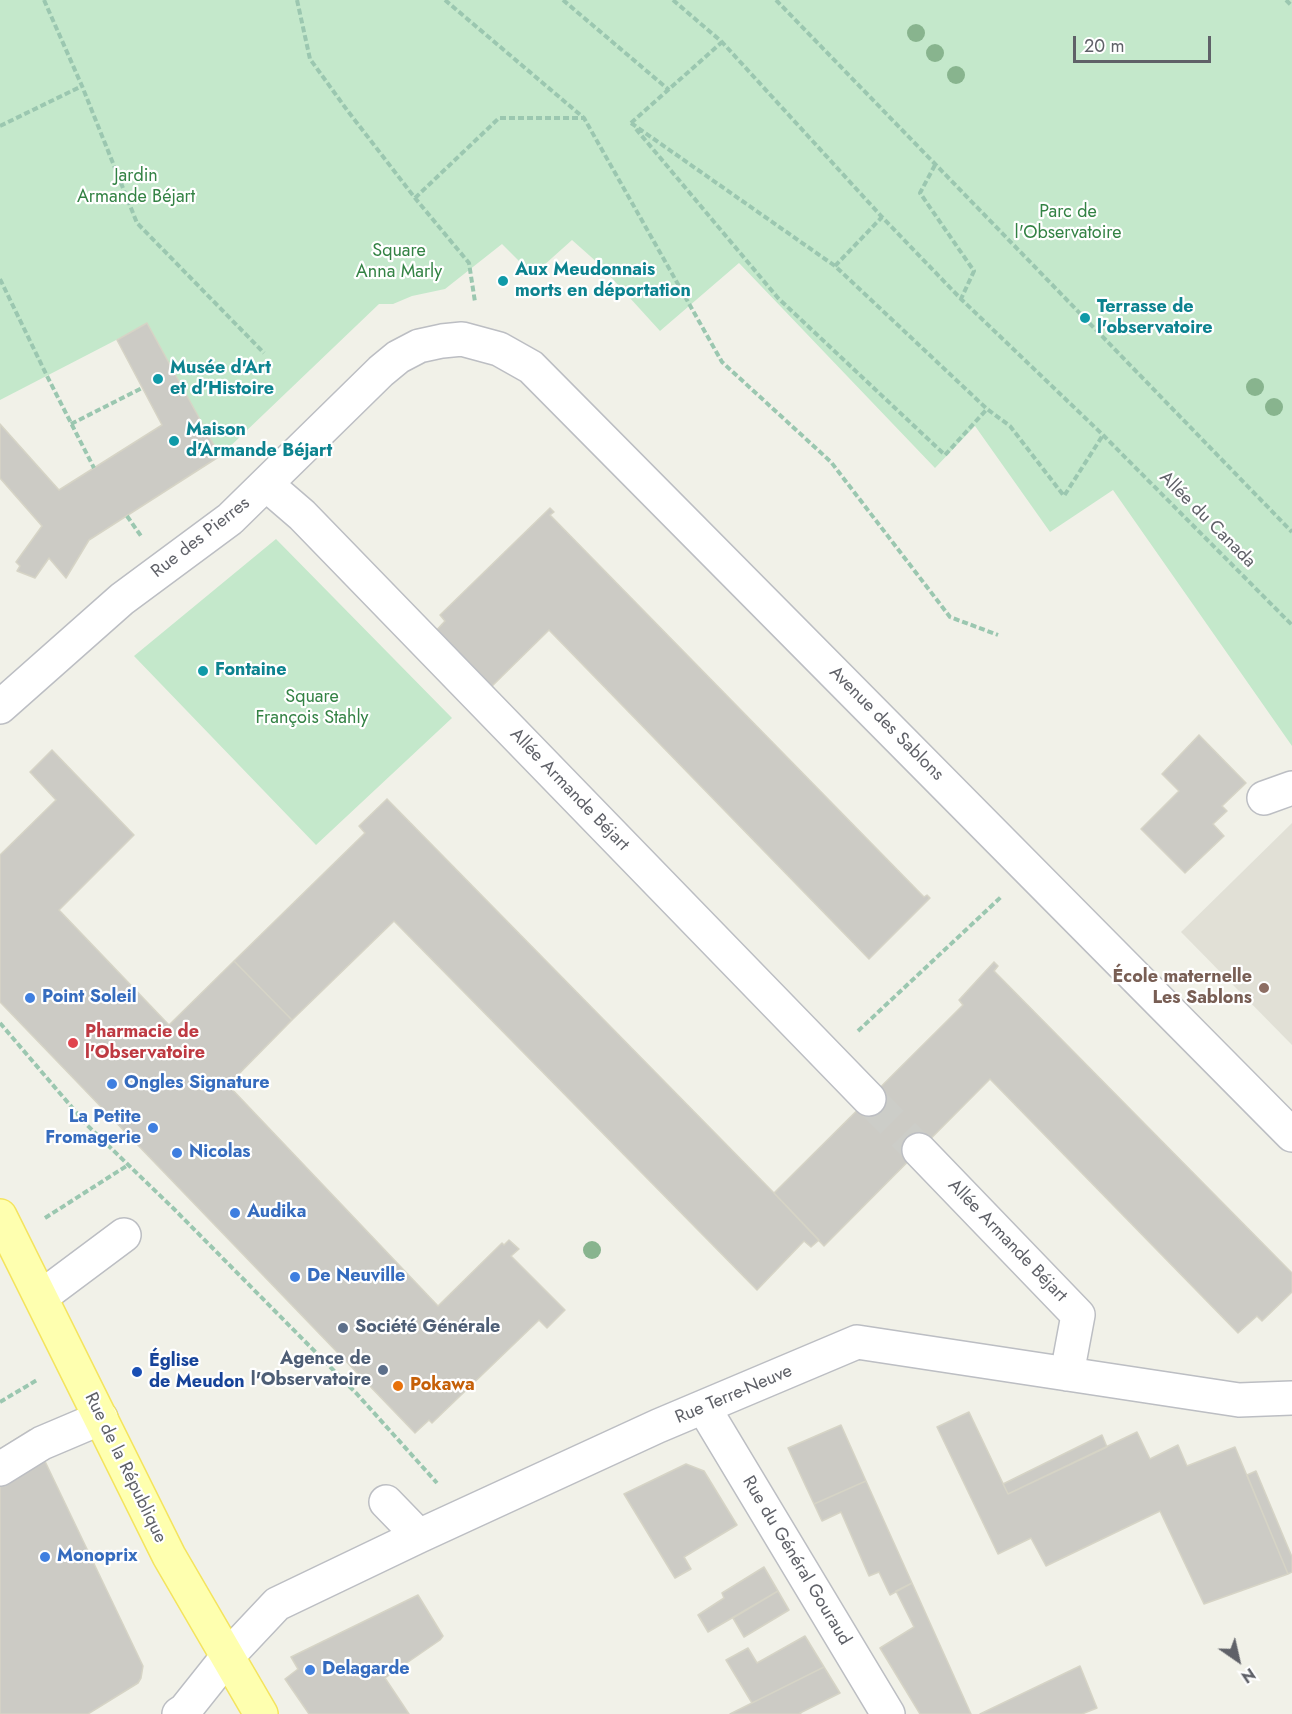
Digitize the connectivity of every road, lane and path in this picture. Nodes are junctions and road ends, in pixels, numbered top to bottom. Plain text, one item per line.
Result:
1 (44, 0) edge
2 (297, 0) edge
3 (445, 0) edge
4 (563, 0) edge
5 (673, 0) edge
6 (776, 0) edge
7 (1286, 0) edge
8 (1292, 6) edge
9 (722, 42) junction
10 (82, 86) junction
11 (669, 90) junction
12 (584, 118) junction
13 (631, 123) junction
14 (0, 126) edge
15 (935, 165) junction
16 (415, 198) junction
17 (882, 217) junction
18 (835, 266) junction
19 (0, 279) edge
20 (961, 298) junction
21 (462, 339) junction
22 (264, 353) dead end
23 (142, 388) dead end
24 (987, 409) junction
25 (71, 424) junction
26 (1103, 435) junction
27 (94, 468) dead end
28 (267, 484) junction
29 (1292, 532) edge
30 (1292, 625) edge
31 (998, 634) dead end
32 (0, 707) edge
33 (1030, 870) junction
34 (0, 1023) edge
35 (867, 1023) dead end
36 (869, 1099) tunnel mouth
37 (1292, 1135) edge
38 (919, 1150) tunnel mouth
39 (128, 1165) junction
40 (6, 1228) edge
41 (124, 1235) dead end
42 (41, 1297) junction
43 (1067, 1374) junction
44 (1292, 1398) edge
45 (704, 1408) junction
46 (101, 1418) junction
47 (0, 1469) edge
48 (386, 1502) dead end
49 (466, 1515) junction
50 (419, 1536) junction
51 (228, 1656) junction
52 (179, 1714) edge
53 (261, 1714) edge
54 (888, 1714) edge

1 - 10 path
2 - 16 path
3 - 12 path
4 - 11 path
5 - 9 path, Allée du Canada
6 - 15 path
7 - 8 path
9 - 11 path
9 - 17 path, Allée du Canada
10 - 14 path
10 - 22 path
11 - 13 path
12 - 16 path
12 - 31 path
13 - 18 path
13 - 24 path
15 - 20 path
15 - 29 path
16 - 21 path
17 - 18 path
17 - 20 path, Allée du Canada
18 - 24 path
19 - 25 path
20 - 26 path, Allée du Canada
21 - 28 street, Rue des Pierres
21 - 33 street, Avenue des Sablons
23 - 25 path
24 - 26 path
25 - 27 path
26 - 30 path, Allée du Canada
28 - 32 street, Rue des Pierres
28 - 36 street, Allée Armande Béjart
33 - 35 path
33 - 37 street, Avenue des Sablons
34 - 39 path
38 - 43 street, Allée Armande Béjart
39 - 40 path
39 - 49 path
40 - 42 main road, Rue de la République
41 - 42 street
42 - 46 main road, Rue de la République
43 - 44 street, Rue Terre-Neuve
43 - 45 street, Rue Terre-Neuve
45 - 49 street, Rue Terre-Neuve
45 - 54 street, Rue du Général Gouraud
46 - 47 street
46 - 51 main road, Rue de la République
48 - 50 street
49 - 50 street, Rue Terre-Neuve
50 - 51 street, Rue Terre-Neuve
51 - 52 street, Rue Terre-Neuve
51 - 53 main road, Rue de la République

